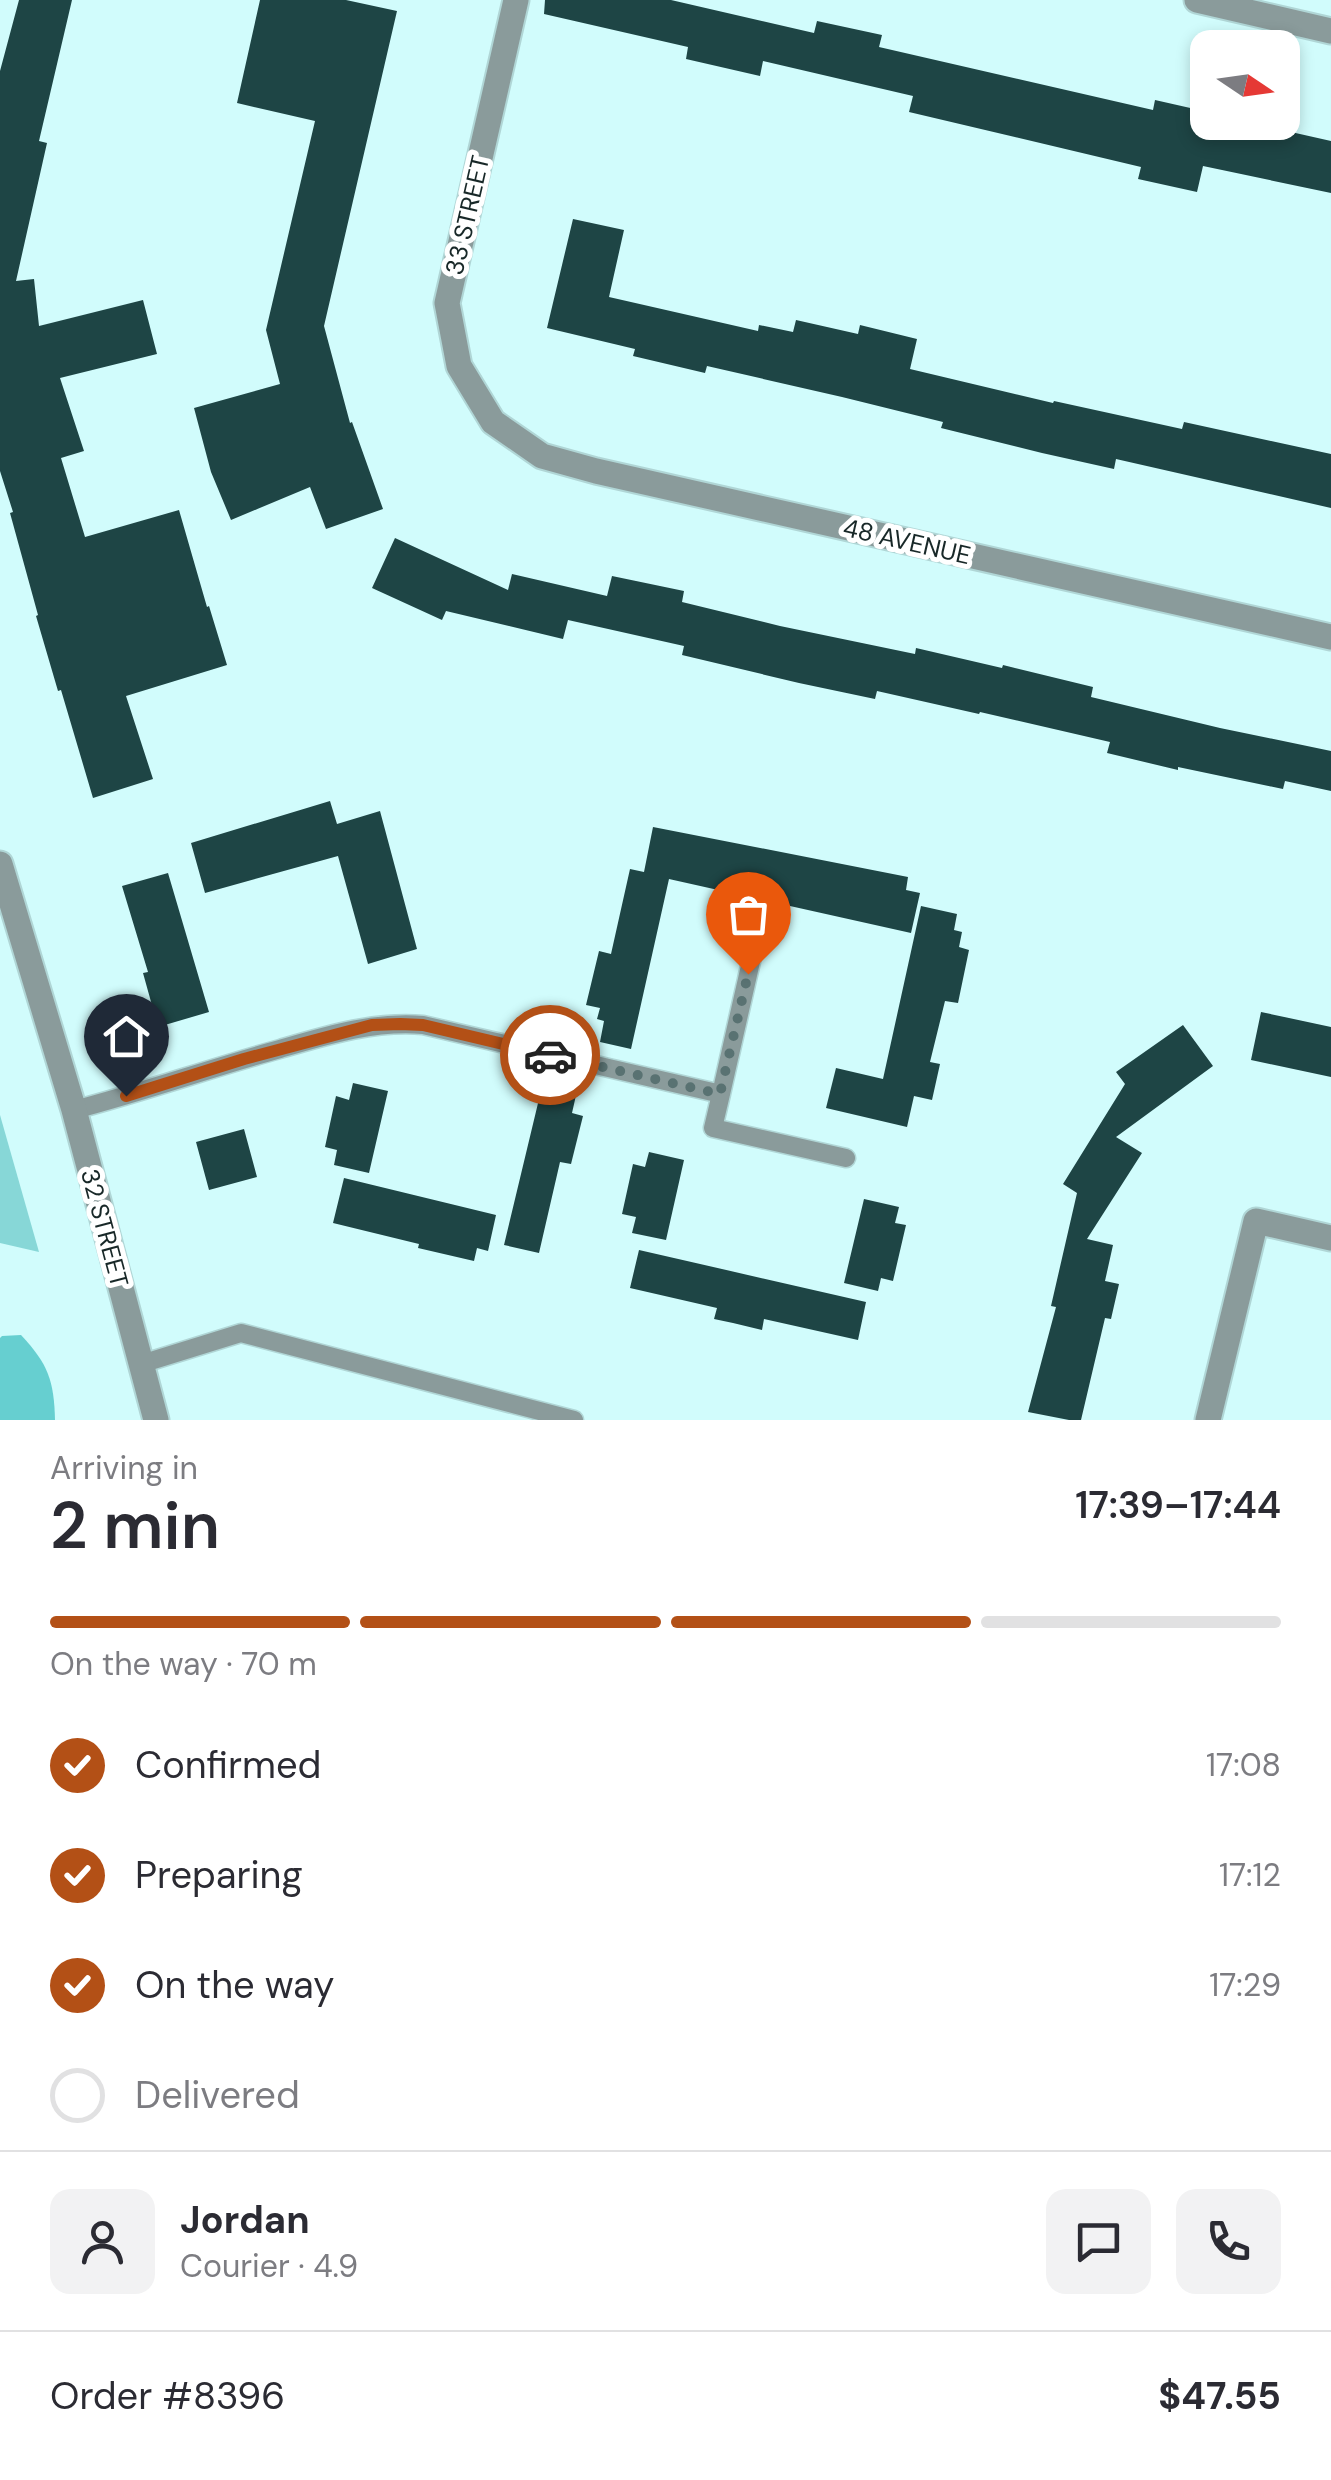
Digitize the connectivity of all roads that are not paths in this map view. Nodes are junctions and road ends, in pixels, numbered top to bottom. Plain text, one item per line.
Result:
1 (516, 0) edge
2 (1196, 0) edge
3 (1279, 9) edge
4 (1331, 31) edge
5 (493, 422) joint
6 (1331, 637) edge
7 (0, 864) edge
8 (755, 944) dead end
9 (720, 1094) junction
10 (74, 1110) junction
11 (846, 1158) dead end
12 (1331, 1238) edge
13 (141, 1364) junction
14 (156, 1420) edge
15 (574, 1420) edge
16 (1208, 1420) edge

1 - 5 street, 33 STREET
2 - 3 street
3 - 4 street
5 - 6 street, 48 AVENUE
7 - 10 street, 32 STREET
8 - 9 lane
9 - 10 lane
9 - 11 lane
10 - 13 street, 32 STREET
12 - 16 street
13 - 14 street, 32 STREET
13 - 15 lane

